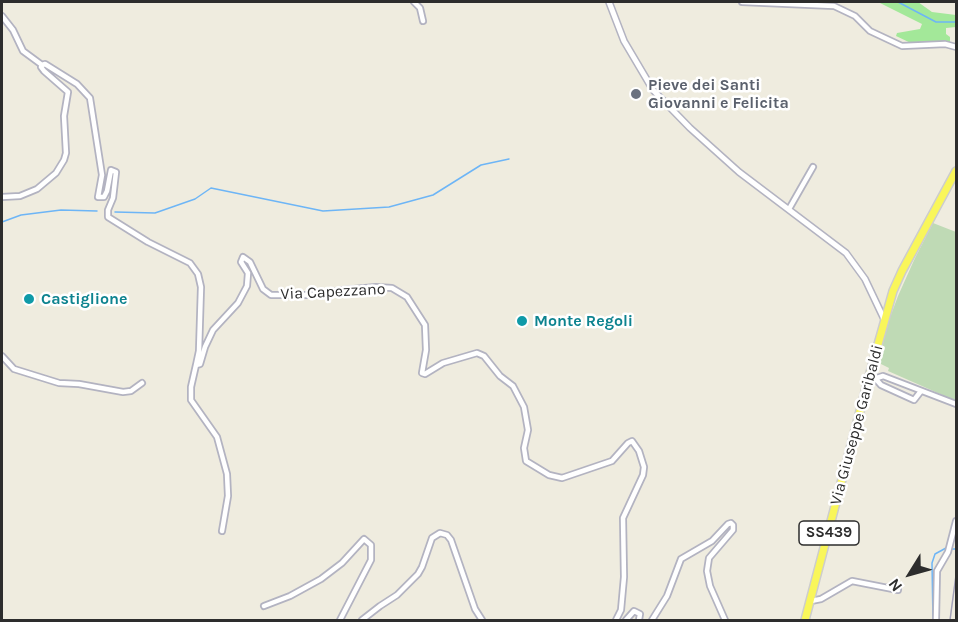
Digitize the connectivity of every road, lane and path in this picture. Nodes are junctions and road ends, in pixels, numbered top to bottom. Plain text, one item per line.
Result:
1 (414, 2) edge
2 (609, 2) edge
3 (742, 2) edge
4 (2, 16) edge
5 (423, 21) dead end
6 (957, 46) edge
7 (42, 65) junction
8 (813, 167) dead end
9 (957, 171) edge
10 (2, 197) edge
11 (789, 209) junction
12 (884, 319) junction
13 (2, 356) edge
14 (196, 365) junction
15 (870, 373) junction
16 (877, 378) junction
17 (142, 382) dead end
18 (921, 391) junction
19 (957, 404) edge
20 (957, 521) edge
21 (222, 531) dead end
22 (898, 590) dead end
23 (811, 601) junction
24 (264, 606) dead end
25 (340, 621) edge
26 (362, 621) edge
27 (482, 621) edge
28 (616, 621) edge
29 (626, 621) edge
30 (639, 621) edge
31 (652, 621) edge
32 (725, 621) edge
33 (805, 621) edge
34 (936, 621) edge

1 - 5 street
2 - 11 street
3 - 6 street
4 - 7 street
7 - 10 street
7 - 14 street
8 - 11 street
9 - 12 main road, SS439
11 - 12 street
12 - 15 main road, Via Giuseppe Garibaldi / SS439
13 - 17 street
14 - 21 street
14 - 28 street, Via Capezzano
15 - 16 street
15 - 23 main road, Via Giuseppe Garibaldi / SS439
16 - 18 street
16 - 18 street
18 - 19 street
20 - 34 street
22 - 23 street
23 - 33 main road, Via Giuseppe Garibaldi / SS439
24 - 25 street
26 - 27 street
29 - 30 street
31 - 32 street

